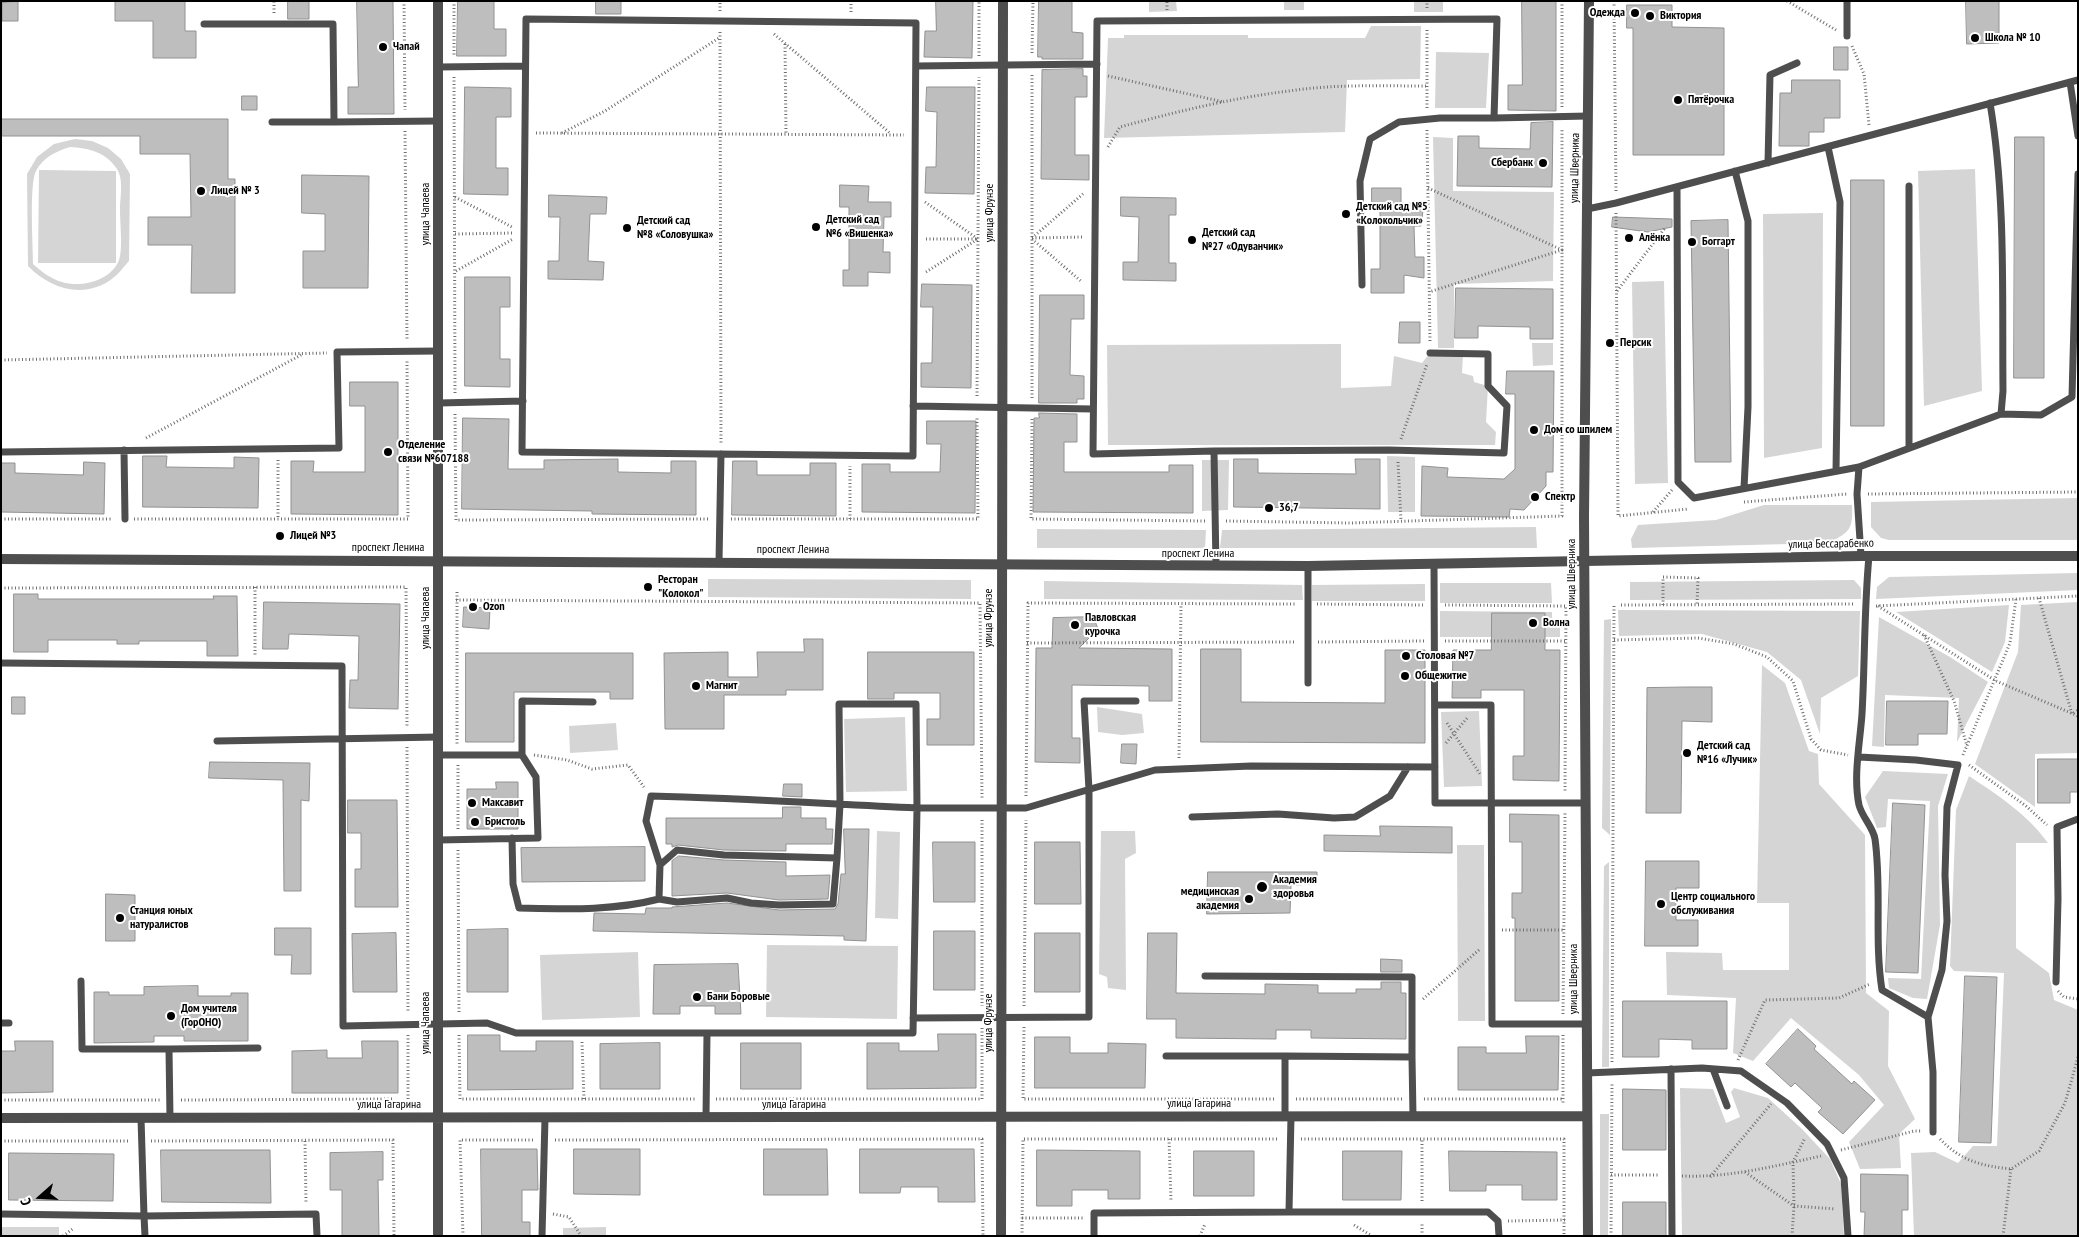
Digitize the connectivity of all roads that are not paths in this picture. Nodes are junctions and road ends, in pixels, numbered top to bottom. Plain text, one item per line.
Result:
1 (438, 1) edge
2 (1003, 1) edge
3 (1589, 1) edge
4 (1847, 1) edge
5 (204, 24) dead end
6 (1847, 36) road end
7 (1797, 63) dead end
8 (1097, 64) junction
9 (1003, 65) junction
10 (526, 66) junction
11 (916, 66) junction
12 (438, 67) junction
13 (2078, 80) edge
14 (2070, 82) junction
15 (1990, 103) junction
16 (1588, 116) junction
17 (1494, 118) junction
18 (438, 121) junction
19 (272, 122) dead end
20 (334, 122) junction
21 (2078, 136) edge
22 (1828, 146) junction
23 (1768, 162) junction
24 (1735, 171) junction
25 (2078, 174) edge
26 (1909, 186) dead end
27 (1677, 187) junction
28 (1587, 209) junction
29 (1362, 285) dead end
30 (439, 351) junction
31 (1430, 353) road end
32 (523, 401) junction
33 (439, 403) junction
34 (913, 406) junction
35 (1002, 407) junction
36 (1093, 409) junction
37 (2001, 414) junction
38 (1909, 448) junction
39 (124, 450) junction
40 (1214, 451) junction
41 (1, 452) edge
42 (722, 454) junction
43 (1858, 467) junction
44 (1836, 471) junction
45 (1744, 488) junction
46 (125, 519) road end
47 (1865, 556) junction
48 (2078, 556) edge
49 (1, 559) edge
50 (439, 560) junction
51 (719, 562) junction
52 (1585, 562) junction
53 (1002, 564) junction
54 (1434, 565) junction
55 (1216, 566) junction
56 (1308, 566) junction
57 (1, 663) edge
58 (1308, 683) dead end
59 (1136, 701) dead end
60 (592, 702) dead end
61 (1435, 705) junction
62 (439, 737) junction
63 (340, 739) junction
64 (217, 741) dead end
65 (439, 755) junction
66 (522, 755) junction
67 (1859, 757) junction
68 (1435, 763) junction
69 (1408, 767) junction
70 (1089, 790) junction
71 (1491, 803) junction
72 (1586, 803) junction
73 (840, 804) junction
74 (917, 808) junction
75 (1002, 810) junction
76 (1192, 817) dead end
77 (2078, 819) edge
78 (512, 838) junction
79 (438, 840) junction
80 (837, 858) junction
81 (660, 864) junction
82 (659, 899) junction
83 (1204, 976) dead end
84 (81, 981) dead end
85 (2056, 982) road end
86 (913, 1018) junction
87 (1001, 1018) junction
88 (1928, 1018) junction
89 (1587, 1024) junction
90 (438, 1025) junction
91 (707, 1033) junction
92 (169, 1048) junction
93 (258, 1048) dead end
94 (1166, 1056) dead end
95 (1285, 1056) junction
96 (1412, 1058) junction
97 (1671, 1069) junction
98 (1713, 1069) junction
99 (1587, 1073) junction
100 (1727, 1106) dead end
101 (1288, 1116) junction
102 (1413, 1116) junction
103 (1587, 1116) junction
104 (706, 1117) junction
105 (1001, 1117) junction
106 (1, 1118) edge
107 (141, 1118) junction
108 (170, 1118) junction
109 (438, 1118) junction
110 (545, 1118) junction
111 (1933, 1132) road end
112 (1290, 1212) junction
113 (1, 1214) edge
114 (144, 1216) junction
115 (145, 1236) edge
116 (317, 1236) edge
117 (438, 1236) edge
118 (542, 1236) edge
119 (1001, 1236) edge
120 (1094, 1236) edge
121 (1499, 1236) edge
122 (1588, 1236) edge
123 (1672, 1236) edge
124 (1848, 1236) edge

1 - 12 street, улица Чапаева
2 - 9 street, улица Фрунзе
3 - 16 street, улица Шверника
4 - 6 lane
5 - 20 lane
7 - 23 lane
8 - 9 lane
8 - 17 lane
8 - 36 lane
9 - 11 lane
9 - 35 street, улица Фрунзе
10 - 11 lane
10 - 12 lane
10 - 32 lane
11 - 34 lane
12 - 18 street, улица Чапаева
13 - 14 lane
14 - 15 lane
14 - 21 lane
15 - 22 lane
15 - 37 lane
16 - 17 lane
16 - 28 street, улица Шверника
17 - 29 lane
18 - 20 lane
18 - 30 street, улица Чапаева
19 - 20 lane
22 - 23 lane
22 - 44 lane
23 - 24 lane
24 - 27 lane
24 - 45 lane
25 - 37 lane
26 - 38 lane
27 - 28 lane
27 - 45 lane
28 - 52 street, улица Шверника
30 - 33 street, улица Чапаева
30 - 39 lane
31 - 40 lane
32 - 33 lane
32 - 42 lane
33 - 50 street, улица Чапаева
34 - 35 lane
34 - 42 lane
35 - 36 lane
35 - 53 street, улица Фрунзе
36 - 40 lane
37 - 38 lane
38 - 43 lane
39 - 41 lane
39 - 46 lane
40 - 55 lane
42 - 51 lane
43 - 44 lane
43 - 47 lane
44 - 45 lane
47 - 48 street, улица Бессарабенко
47 - 52 street, улица Бессарабенко
47 - 67 lane
49 - 50 street, проспект Ленина
50 - 51 street, проспект Ленина
50 - 62 street, улица Чапаева
51 - 53 street, проспект Ленина
52 - 54 street, проспект Ленина
52 - 72 street, улица Шверника
53 - 55 street, проспект Ленина
53 - 75 street, улица Фрунзе
54 - 56 street, проспект Ленина
54 - 61 lane
55 - 56 street, проспект Ленина
56 - 58 lane
57 - 63 lane
59 - 70 lane
60 - 66 lane
61 - 68 lane
61 - 71 lane
62 - 63 lane
62 - 65 street, улица Чапаева
63 - 64 lane
63 - 90 lane
65 - 66 lane
65 - 79 street, улица Чапаева
66 - 78 lane
67 - 88 lane
67 - 88 lane
68 - 69 lane
68 - 71 lane
69 - 70 lane
69 - 76 lane
70 - 75 lane
70 - 87 lane
71 - 72 lane
71 - 89 lane
72 - 89 street, улица Шверника
73 - 74 lane
73 - 74 lane
73 - 80 lane
73 - 81 lane
74 - 75 lane
74 - 86 lane
75 - 87 street, улица Фрунзе
77 - 85 lane
78 - 79 lane
78 - 82 lane
79 - 90 street, улица Чапаева
80 - 81 lane
80 - 82 lane
81 - 82 lane
83 - 96 lane
84 - 92 lane
86 - 87 lane
86 - 91 lane
87 - 105 street, улица Фрунзе
88 - 111 lane
89 - 99 street, улица Шверника
90 - 91 lane
90 - 109 street, улица Чапаева
91 - 104 lane
92 - 93 lane
92 - 108 lane
94 - 95 lane
95 - 96 lane
95 - 101 lane
96 - 102 lane
97 - 98 lane
97 - 99 lane
97 - 123 lane
98 - 100 lane
98 - 124 lane
99 - 103 street, улица Шверника
101 - 102 street, улица Гагарина
101 - 105 street, улица Гагарина
101 - 112 lane
102 - 103 street, улица Гагарина
103 - 122 street, улица Шверника
104 - 105 street, улица Гагарина
104 - 110 street, улица Гагарина
105 - 119 street, улица Фрунзе
106 - 107 street, улица Гагарина
107 - 108 street, улица Гагарина
107 - 114 lane
108 - 109 street, улица Гагарина
109 - 110 street, улица Гагарина
109 - 117 street, улица Чапаева
110 - 118 lane
112 - 120 lane
112 - 121 lane
113 - 114 lane
114 - 115 lane
114 - 116 lane

